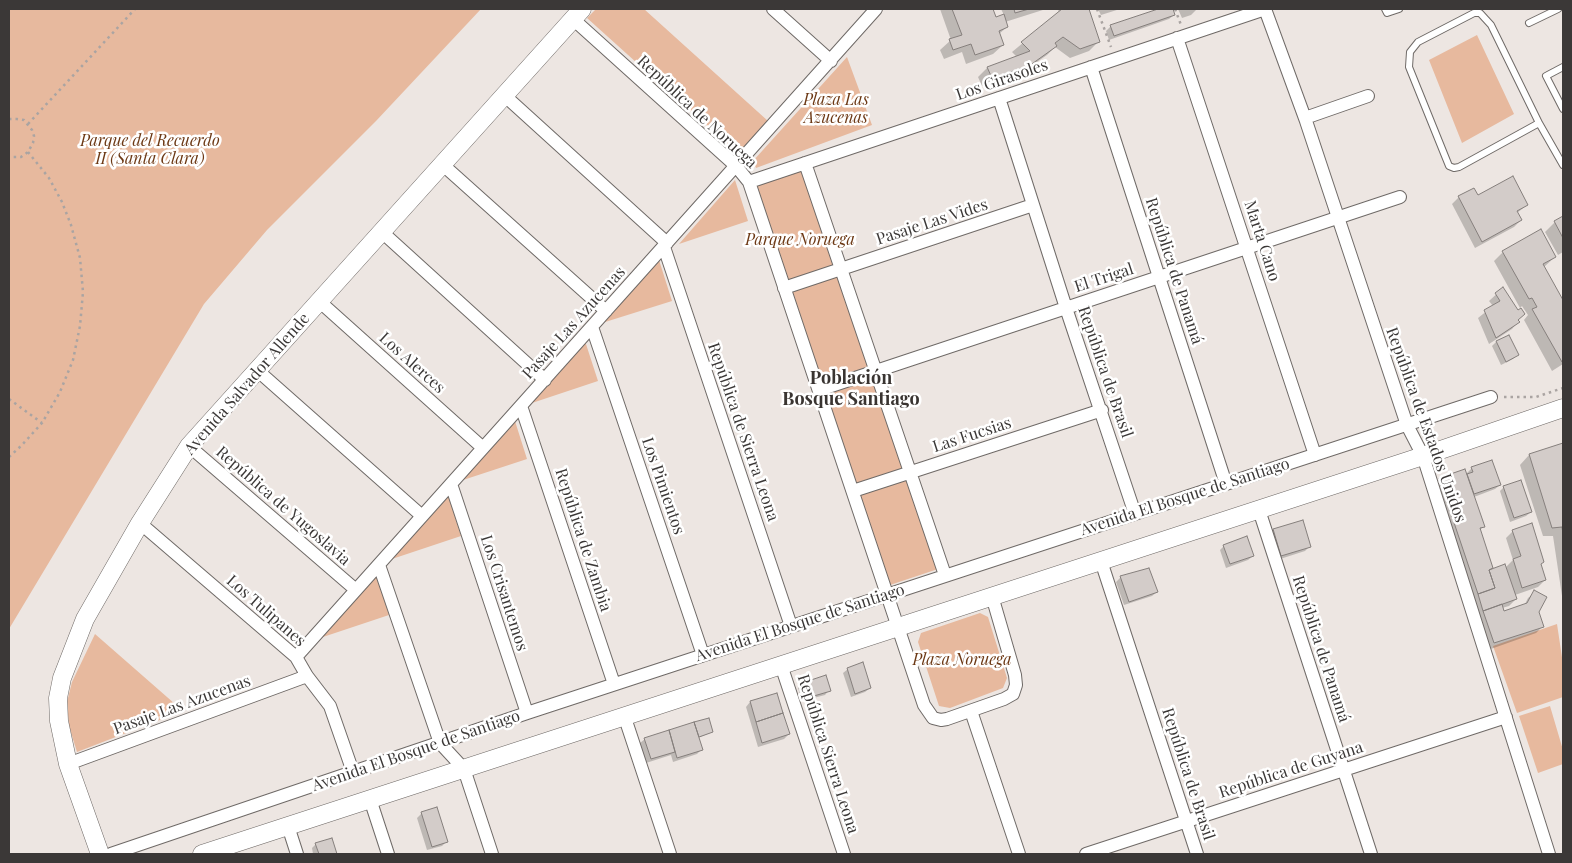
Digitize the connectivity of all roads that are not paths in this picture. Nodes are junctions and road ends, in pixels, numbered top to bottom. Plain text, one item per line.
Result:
1 (773, 9) edge
2 (876, 9) edge
3 (1265, 9) edge
4 (1385, 9) edge
5 (1399, 9) edge
6 (1558, 9) edge
7 (577, 14) edge
8 (1529, 23) dead end
9 (1177, 38) junction
10 (831, 61) junction
11 (1563, 66) edge
12 (1091, 67) junction
13 (504, 95) junction
14 (1368, 96) dead end
15 (999, 98) junction
16 (1563, 109) edge
17 (1305, 118) junction
18 (1539, 122) junction
19 (805, 163) junction
20 (442, 164) junction
21 (1563, 165) edge
22 (736, 166) junction
23 (749, 182) junction
24 (1400, 197) dead end
25 (1033, 205) junction
26 (1338, 218) junction
27 (382, 232) junction
28 (665, 245) junction
29 (1247, 248) junction
30 (841, 269) junction
31 (1159, 277) junction
32 (784, 288) junction
33 (319, 301) junction
34 (1066, 308) junction
35 (606, 311) junction
36 (592, 327) junction
37 (257, 370) junction
38 (876, 371) junction
39 (544, 380) junction
40 (819, 390) junction
41 (1491, 397) road end
42 (521, 406) junction
43 (1563, 408) edge
44 (1102, 410) junction
45 (1407, 425) junction
46 (189, 446) junction
47 (483, 448) junction
48 (1315, 455) junction
49 (1423, 456) junction
50 (910, 472) junction
51 (451, 484) junction
52 (1226, 484) junction
53 (853, 491) junction
54 (1259, 510) junction
55 (1136, 514) junction
56 (422, 516) junction
57 (140, 523) junction
58 (1101, 560) junction
59 (379, 565) junction
60 (945, 576) junction
61 (356, 590) junction
62 (888, 594) junction
63 (992, 596) junction
64 (791, 626) junction
65 (898, 626) junction
66 (703, 655) junction
67 (296, 657) junction
68 (781, 665) junction
69 (307, 676) junction
70 (614, 684) junction
71 (971, 711) junction
72 (527, 713) junction
73 (624, 715) junction
74 (1506, 717) junction
75 (440, 743) junction
76 (68, 764) junction
77 (464, 769) junction
78 (1343, 770) junction
79 (353, 772) junction
80 (370, 799) junction
81 (1186, 821) junction
82 (288, 826) junction
83 (100, 854) edge
84 (111, 854) edge
85 (204, 854) edge
86 (297, 854) edge
87 (388, 854) edge
88 (492, 854) edge
89 (670, 854) edge
90 (844, 854) edge
91 (1019, 854) edge
92 (1086, 854) edge
93 (1197, 854) edge
94 (1371, 854) edge
95 (1549, 854) edge

1 - 10 street
2 - 10 street, Pasaje Las Azucenas
3 - 9 street, Los Girasoles
3 - 17 street, República de Estados Unidos
4 - 5 lane
6 - 8 lane
7 - 13 main road, Avenida Salvador Allende
7 - 22 street, República de Noruega
9 - 12 street, Los Girasoles
9 - 29 street, Marta Cano
10 - 22 street, Pasaje Las Azucenas
11 - 16 lane
12 - 15 street, Los Girasoles
12 - 31 street, República de Panamá
13 - 20 main road, Avenida Salvador Allende
13 - 28 street, República de Sierra Leona
14 - 17 street
15 - 19 street, Los Girasoles
15 - 25 street, República de Brasil
17 - 26 street, República de Estados Unidos
18 - 18 lane
18 - 21 lane
19 - 23 street, Los Girasoles
19 - 30 street
20 - 27 main road, Avenida Salvador Allende
20 - 35 street
22 - 23 street, República de Noruega
22 - 28 street, Pasaje Las Azucenas
23 - 32 street, República de Noruega
24 - 26 street, El Trigal
25 - 30 street, Pasaje Las Vides
25 - 34 street, República de Brasil
26 - 29 street, El Trigal
26 - 45 street, República de Estados Unidos
27 - 33 main road, Avenida Salvador Allende
27 - 39 street
28 - 35 street, Pasaje Las Azucenas
28 - 64 street, República de Sierra Leona
29 - 31 street, El Trigal
29 - 48 street, Marta Cano
30 - 32 street, Pasaje Las Vides
30 - 38 street
31 - 34 street, El Trigal
31 - 52 street, República de Panamá
32 - 40 street, República de Noruega
33 - 37 main road, Avenida Salvador Allende
33 - 47 street, Los Alerces
34 - 38 street, El Trigal
34 - 44 street, República de Brasil
35 - 36 street, Pasaje Las Azucenas
36 - 39 street, Pasaje Las Azucenas
36 - 66 street, Los Pimientos
37 - 46 main road, Avenida Salvador Allende
37 - 56 street
38 - 40 street, El Trigal
38 - 50 street
39 - 42 street, Pasaje Las Azucenas
40 - 53 street, República de Noruega
41 - 45 street, Avenida El Bosque de Santiago
42 - 47 street, Pasaje Las Azucenas
42 - 70 street, República de Zambia
43 - 49 main road, Avenida El Bosque de Santiago
44 - 50 street, Las Fucsias
44 - 55 street, República de Brasil
45 - 48 street, Avenida El Bosque de Santiago
45 - 49 street, República de Estados Unidos
46 - 57 main road, Avenida Salvador Allende
46 - 61 street, República de Yugoslavia
47 - 51 street, Pasaje Las Azucenas
48 - 52 street, Avenida El Bosque de Santiago
49 - 54 main road, Avenida El Bosque de Santiago
49 - 74 street, República de Estados Unidos
50 - 53 street, Las Fucsias
50 - 60 street
51 - 56 street, Pasaje Las Azucenas
51 - 72 street, Los Crisantemos
52 - 55 street, Avenida El Bosque de Santiago
53 - 62 street, República de Noruega
54 - 58 main road, Avenida El Bosque de Santiago
54 - 78 street, República de Panamá
55 - 60 street, Avenida El Bosque de Santiago
56 - 59 street, Pasaje Las Azucenas
57 - 67 street, Los Tulipanes
57 - 76 main road, Avenida Salvador Allende
58 - 63 main road, Avenida El Bosque de Santiago
58 - 81 street, República de Brasil
59 - 61 street, Pasaje Las Azucenas
59 - 75 street
60 - 62 street, Avenida El Bosque de Santiago
61 - 67 street, Pasaje Las Azucenas
62 - 64 street, Avenida El Bosque de Santiago
62 - 65 street, República de Noruega
63 - 65 main road, Avenida El Bosque de Santiago
63 - 71 street, República de Noruega
64 - 66 street, Avenida El Bosque de Santiago
65 - 68 main road, Avenida El Bosque de Santiago
65 - 71 street, República de Noruega
66 - 70 street, Avenida El Bosque de Santiago
67 - 69 street, Los Tulipanes
68 - 73 main road, Avenida El Bosque de Santiago
68 - 90 street, República Sierra Leona
69 - 76 street, Pasaje Las Azucenas
69 - 79 street, Los Tulipanes
70 - 72 street, Avenida El Bosque de Santiago
71 - 91 street
72 - 75 street, Avenida El Bosque de Santiago
73 - 77 main road, Avenida El Bosque de Santiago
73 - 89 street
74 - 78 street, República de Guyana
74 - 95 street, República de Estados Unidos
75 - 77 street
75 - 79 street, Avenida El Bosque de Santiago
76 - 83 main road, Avenida Salvador Allende
77 - 80 main road, Avenida El Bosque de Santiago
77 - 88 street
78 - 81 street, República de Guyana
78 - 94 street, República de Panamá
79 - 84 street, Avenida El Bosque de Santiago
80 - 82 main road, Avenida El Bosque de Santiago
80 - 87 street
81 - 92 street, República de Guyana
81 - 93 street, República de Brasil
82 - 85 main road, Avenida El Bosque de Santiago
82 - 86 street

